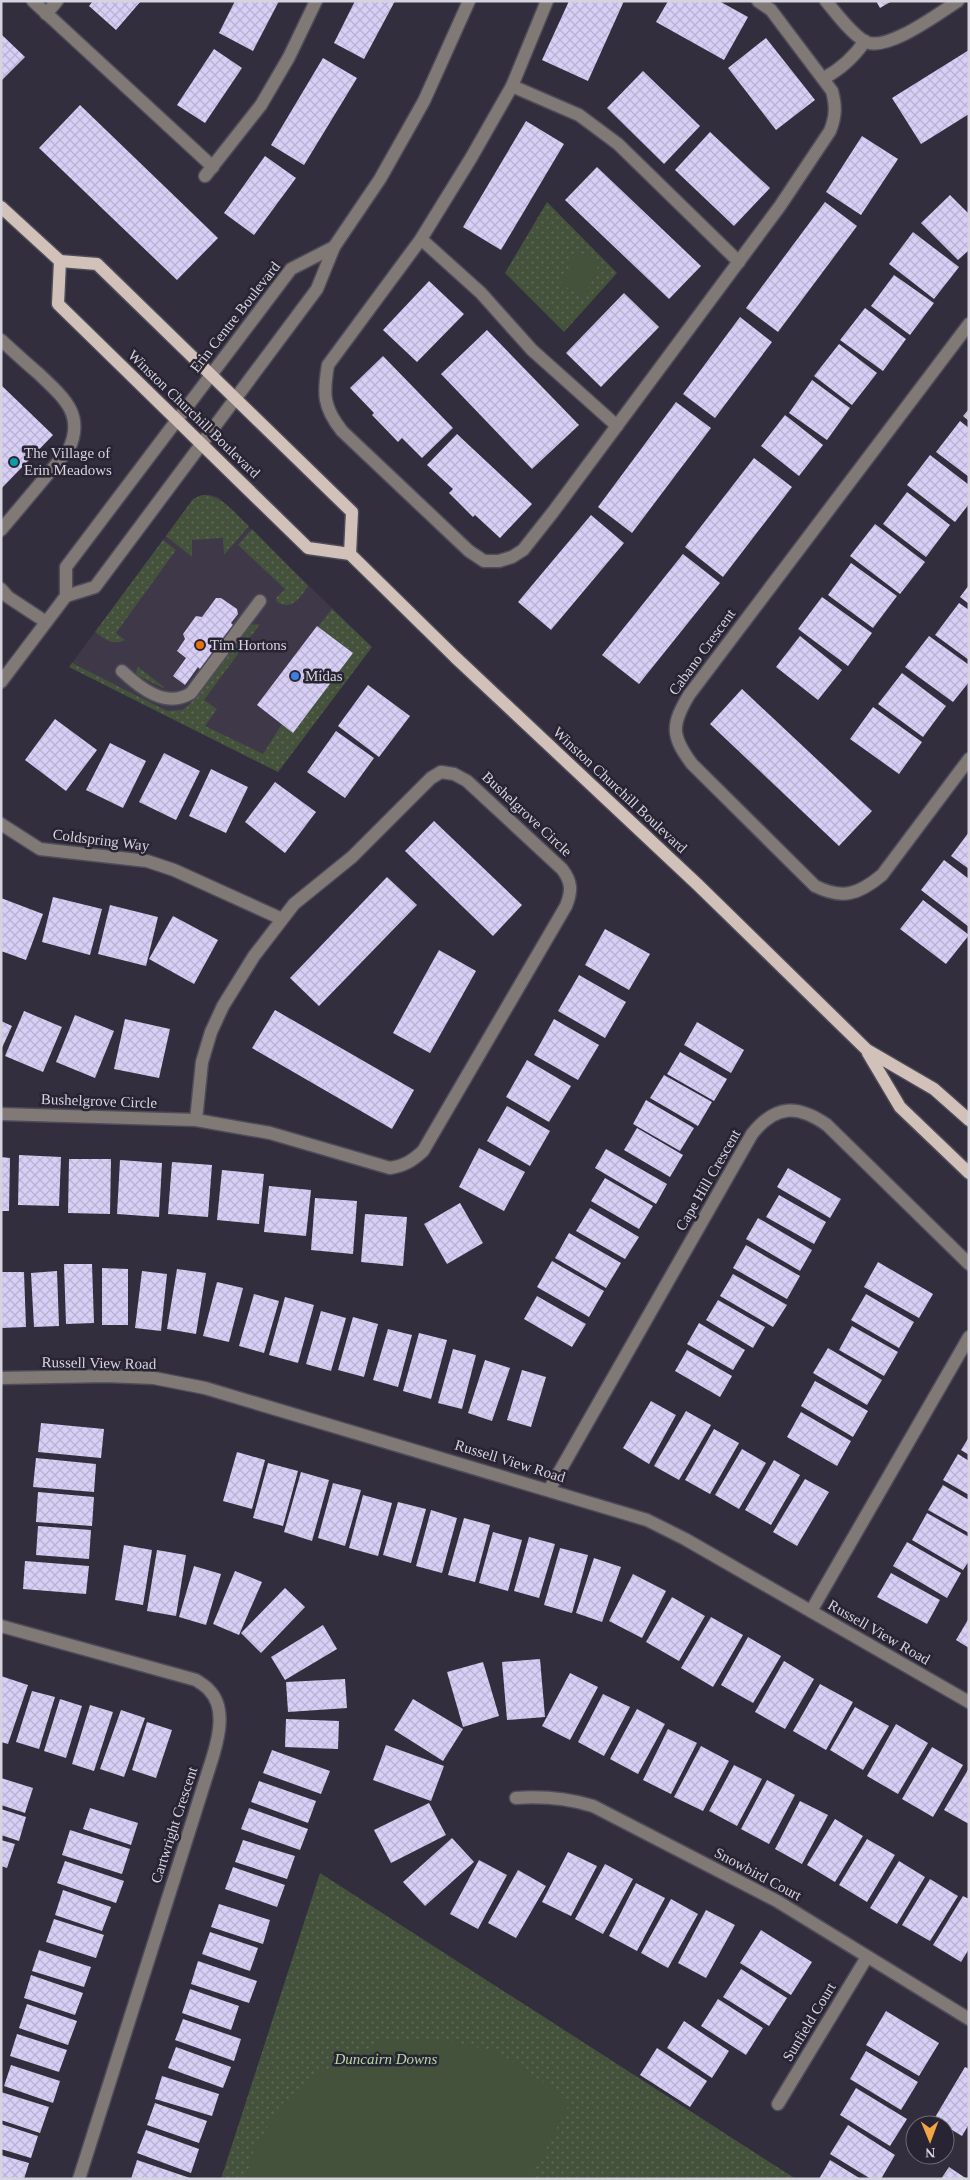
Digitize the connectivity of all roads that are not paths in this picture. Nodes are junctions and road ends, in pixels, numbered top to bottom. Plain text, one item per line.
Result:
1 (33, 1) edge
2 (57, 1) edge
3 (316, 1) edge
4 (547, 1) edge
5 (758, 1) edge
6 (826, 1) edge
7 (958, 1) edge
8 (466, 2) edge
9 (46, 14) junction
10 (865, 41) junction
11 (824, 78) junction
12 (512, 86) junction
13 (1, 207) edge
14 (421, 239) junction
15 (334, 247) junction
16 (60, 261) junction
17 (739, 262) junction
18 (969, 324) edge
19 (1, 340) edge
20 (211, 374) junction
21 (235, 399) junction
22 (176, 420) junction
23 (617, 426) junction
24 (202, 445) junction
25 (1, 530) edge
26 (350, 554) junction
27 (1, 589) edge
28 (66, 596) junction
29 (260, 601) dead end
30 (46, 622) junction
31 (122, 671) dead end
32 (1, 682) edge
33 (969, 758) edge
34 (1, 824) edge
35 (282, 919) junction
36 (867, 1050) junction
37 (1, 1114) edge
38 (969, 1119) edge
39 (196, 1120) junction
40 (969, 1173) edge
41 (969, 1264) edge
42 (969, 1337) edge
43 (1, 1378) edge
44 (550, 1490) junction
45 (811, 1611) junction
46 (1, 1626) edge
47 (969, 1702) edge
48 (516, 1798) dead end
49 (867, 1957) junction
50 (969, 2019) edge
51 (778, 2104) dead end
52 (79, 2179) edge

1 - 9 street
2 - 9 street
3 - 9 street
4 - 12 street
5 - 11 street
6 - 10 street
7 - 10 street
8 - 15 street, Erin Centre Boulevard
10 - 11 street
11 - 17 street
12 - 14 street
12 - 17 street
13 - 16 main road
14 - 23 street
14 - 23 street
15 - 20 street, Erin Centre Boulevard
15 - 21 street, Erin Centre Boulevard
16 - 20 main road
16 - 22 main road, Winston Churchill Boulevard
17 - 23 street
18 - 33 street, Cabano Crescent
19 - 25 street
20 - 21 main road
20 - 22 street, Erin Centre Boulevard
21 - 24 street, Erin Centre Boulevard
21 - 26 main road
22 - 24 main road, Winston Churchill Boulevard
22 - 28 street, Erin Centre Boulevard
24 - 26 main road, Winston Churchill Boulevard
24 - 28 street, Erin Centre Boulevard
26 - 36 main road, Winston Churchill Boulevard
27 - 30 street
28 - 30 street
29 - 31 street
30 - 32 street
34 - 35 street, Coldspring Way
35 - 39 street, Bushelgrove Circle
35 - 39 street, Bushelgrove Circle
36 - 38 main road, Winston Churchill Boulevard
36 - 40 main road, Winston Churchill Boulevard
37 - 39 street, Bushelgrove Circle
41 - 44 street, Cape Hill Crescent
42 - 45 street
43 - 44 street, Russell View Road
44 - 45 street, Russell View Road
45 - 47 street, Russell View Road
46 - 52 street, Cartwright Crescent
48 - 49 street, Snowbird Court
49 - 50 street, Snowbird Court
49 - 51 street, Sunfield Court

